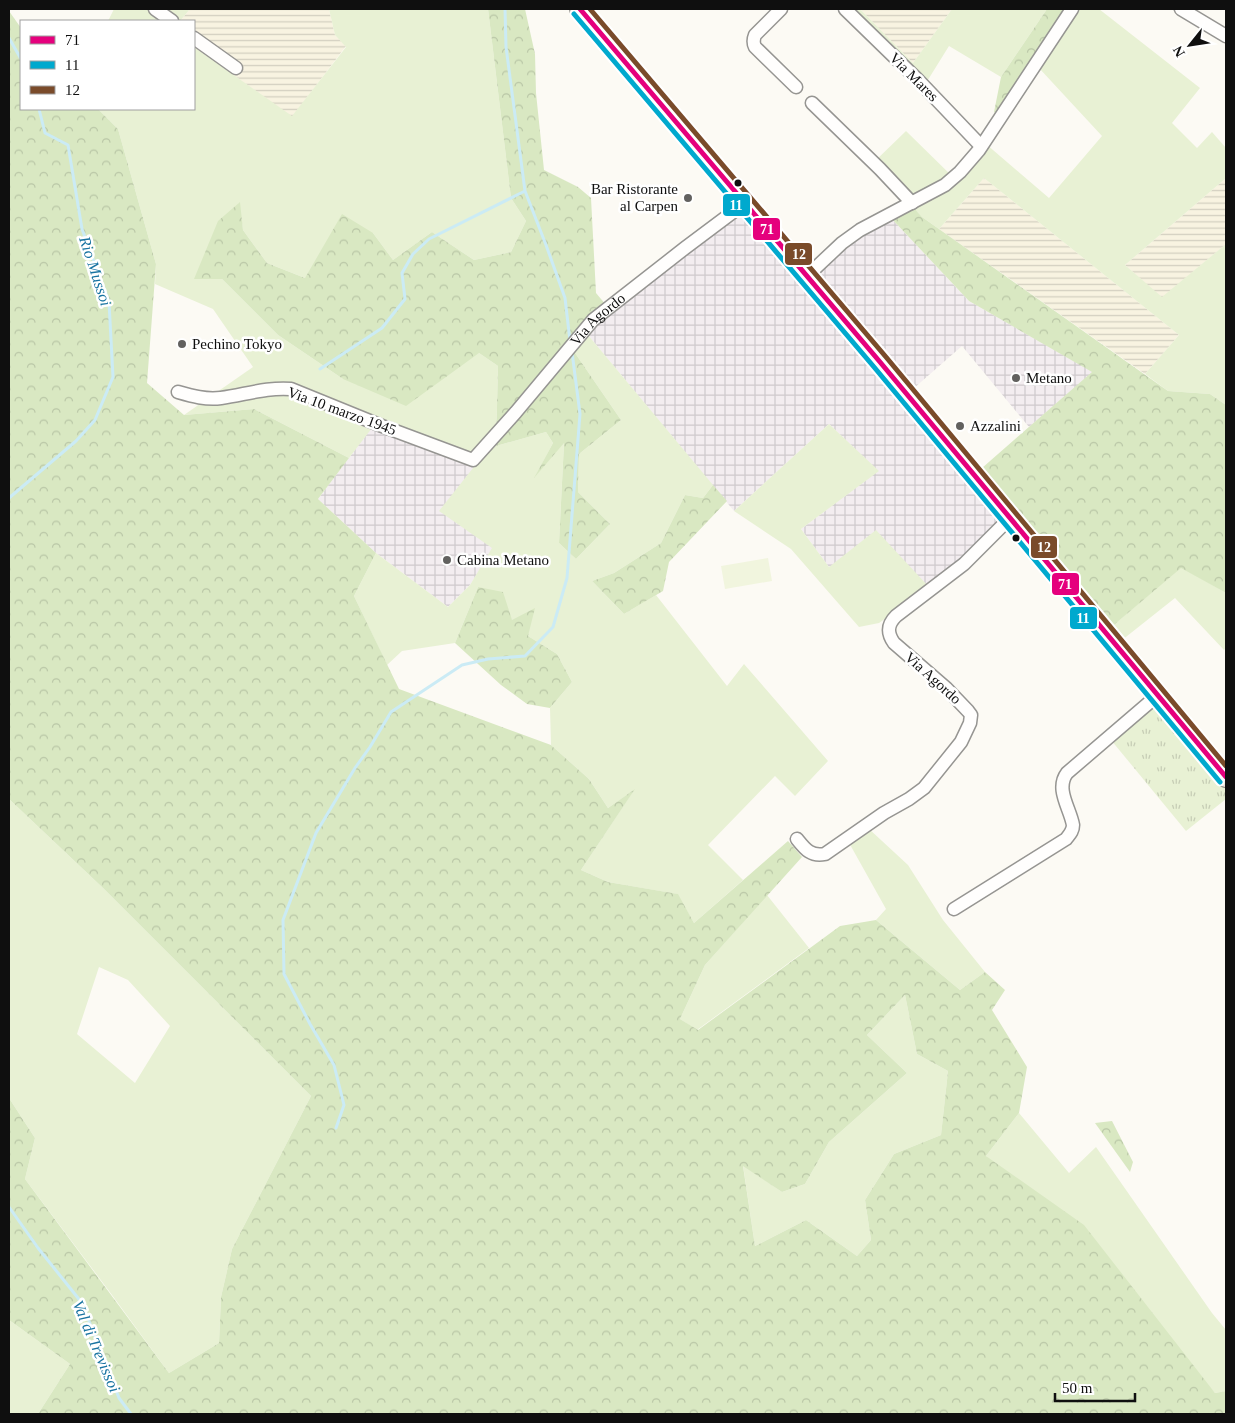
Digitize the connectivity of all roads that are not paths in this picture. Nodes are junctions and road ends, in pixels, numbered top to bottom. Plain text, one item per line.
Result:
1 (155, 9) edge
2 (580, 9) edge
3 (781, 9) edge
4 (845, 9) edge
5 (1072, 9) edge
6 (1181, 9) edge
7 (171, 20) edge
8 (1226, 36) edge
9 (195, 39) edge
10 (236, 68) dead end
11 (796, 87) dead end
12 (812, 103) dead end
13 (981, 146) junction
14 (745, 203) junction
15 (912, 203) junction
16 (807, 276) junction
17 (178, 392) dead end
18 (473, 460) joint
19 (1010, 518) junction
20 (1158, 696) junction
21 (1226, 777) edge
22 (797, 839) dead end
23 (954, 908) dead end

1 - 7 street
2 - 14 main road
3 - 11 street
4 - 13 street, Via Mares
5 - 13 street
6 - 8 street
9 - 10 street
12 - 15 street
13 - 15 street
14 - 16 main road
14 - 18 street, Via Agordo
15 - 16 street
16 - 19 main road
17 - 18 street, Via 10 marzo 1945
19 - 20 main road
19 - 22 street, Via Agordo
20 - 21 main road
20 - 23 street

